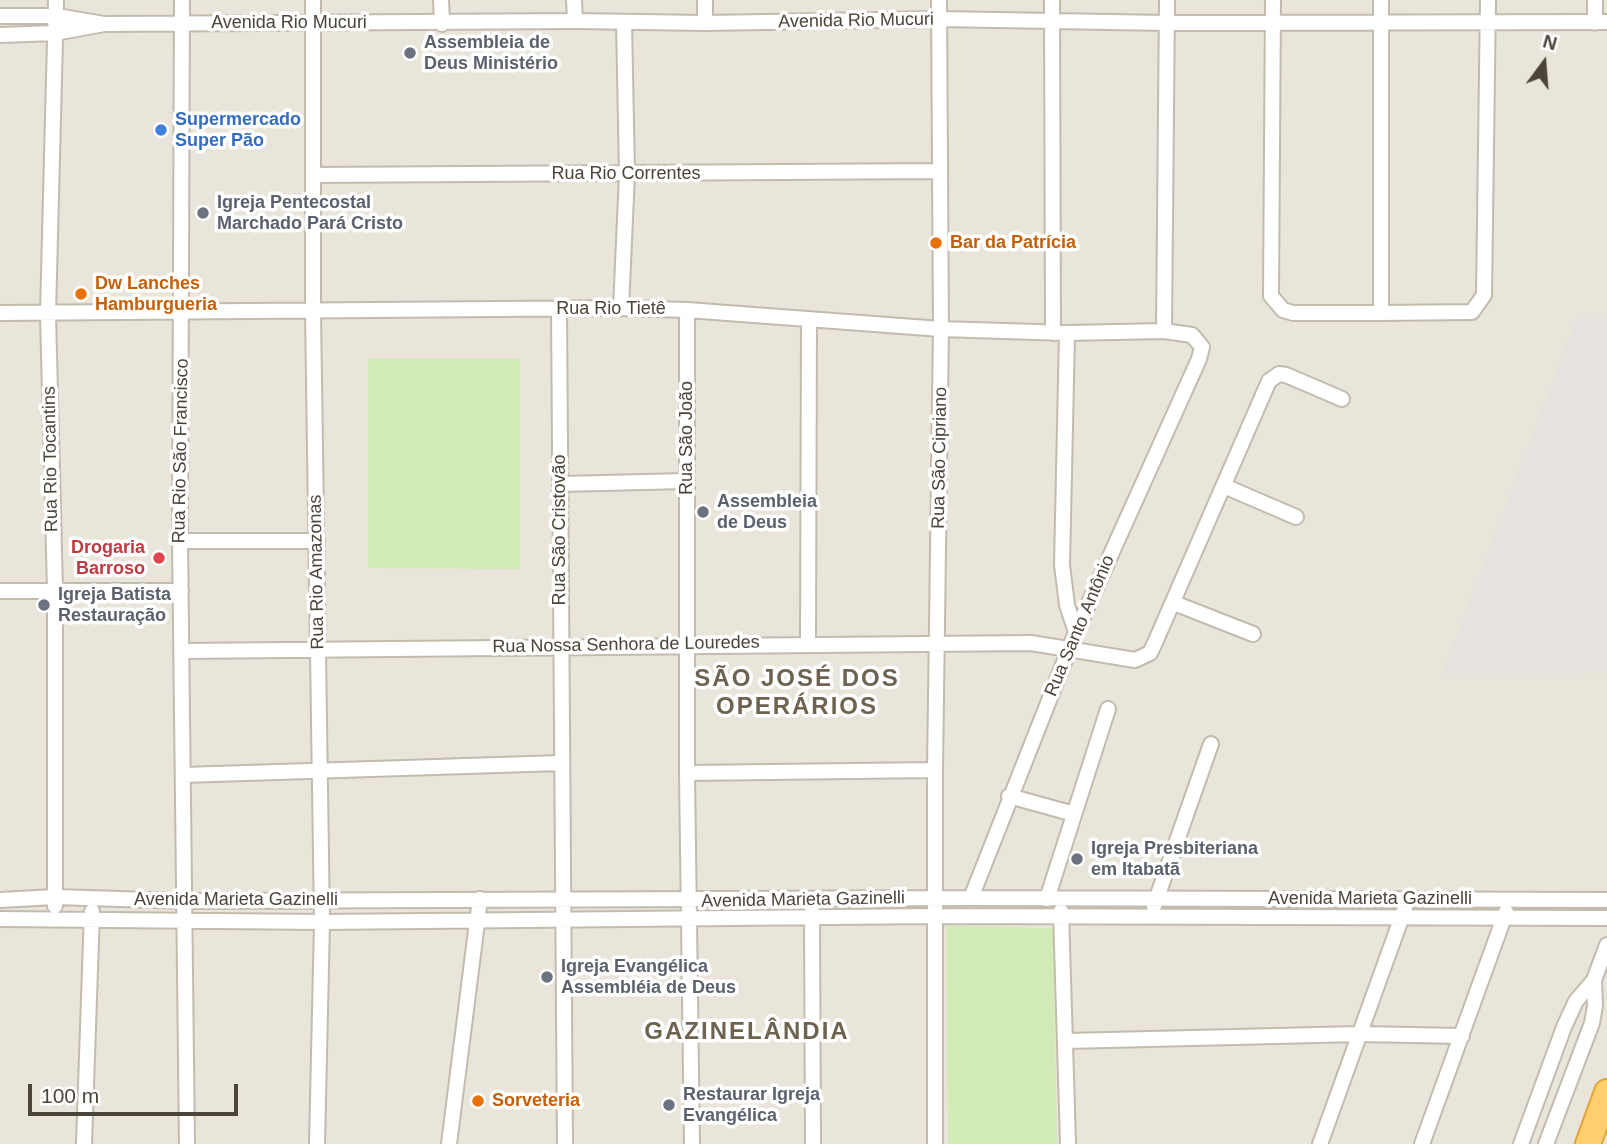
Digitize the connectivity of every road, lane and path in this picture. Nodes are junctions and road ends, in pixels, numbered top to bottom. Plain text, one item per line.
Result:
1 (56, 0) edge
2 (182, 0) edge
3 (313, 0) edge
4 (442, 0) edge
5 (574, 0) edge
6 (705, 0) edge
7 (939, 0) edge
8 (1052, 0) edge
9 (1167, 0) edge
10 (1273, 0) edge
11 (1381, 0) edge
12 (1488, 0) edge
13 (1595, 0) edge
14 (0, 16) edge
15 (57, 16) junction
16 (939, 19) junction
17 (575, 21) junction
18 (1052, 21) junction
19 (182, 22) junction
20 (624, 22) junction
21 (1487, 22) junction
22 (705, 23) junction
23 (1167, 23) junction
24 (1273, 23) junction
25 (1380, 23) junction
26 (1601, 23) edge
27 (104, 24) junction
28 (313, 24) junction
29 (442, 24) junction
30 (55, 33) junction
31 (0, 35) edge
32 (939, 171) junction
33 (627, 174) junction
34 (313, 175) junction
35 (559, 308) junction
36 (621, 308) junction
37 (687, 310) junction
38 (0, 313) edge
39 (183, 313) junction
40 (313, 313) junction
41 (1381, 313) junction
42 (48, 314) junction
43 (809, 321) junction
44 (941, 329) junction
45 (1164, 331) junction
46 (1060, 333) junction
47 (1199, 359) joint
48 (1342, 399) dead end
49 (687, 481) junction
50 (560, 484) junction
51 (1224, 485) junction
52 (1296, 517) dead end
53 (180, 541) junction
54 (317, 541) junction
55 (55, 590) junction
56 (0, 591) edge
57 (181, 592) junction
58 (1174, 603) junction
59 (1076, 632) junction
60 (1253, 634) dead end
61 (808, 643) junction
62 (688, 644) junction
63 (937, 644) junction
64 (560, 646) junction
65 (319, 649) junction
66 (1070, 649) junction
67 (182, 650) junction
68 (1108, 709) dead end
69 (1210, 744) dead end
70 (561, 763) junction
71 (935, 770) junction
72 (321, 771) junction
73 (687, 773) junction
74 (183, 775) junction
75 (1009, 796) junction
76 (1074, 814) junction
77 (55, 897) junction
78 (935, 898) junction
79 (971, 898) junction
80 (1408, 898) junction
81 (91, 899) junction
82 (480, 899) junction
83 (565, 899) junction
84 (1053, 899) junction
85 (1156, 899) junction
86 (1248, 899) junction
87 (1510, 899) junction
88 (0, 900) edge
89 (321, 900) junction
90 (812, 900) junction
91 (1607, 900) edge
92 (184, 901) junction
93 (689, 901) junction
94 (935, 916) junction
95 (1150, 917) junction
96 (1246, 917) junction
97 (1403, 917) junction
98 (55, 918) junction
99 (93, 918) junction
100 (1504, 918) junction
101 (1607, 918) edge
102 (0, 919) edge
103 (690, 919) junction
104 (813, 919) junction
105 (1061, 919) junction
106 (478, 920) junction
107 (565, 920) junction
108 (184, 922) junction
109 (322, 922) junction
110 (1607, 945) edge
111 (1594, 980) junction
112 (1360, 1034) junction
113 (1462, 1036) junction
114 (1066, 1041) junction
115 (1607, 1091) edge
116 (84, 1144) edge
117 (187, 1144) edge
118 (317, 1144) edge
119 (449, 1144) edge
120 (565, 1144) edge
121 (692, 1144) edge
122 (813, 1144) edge
123 (935, 1144) edge
124 (1068, 1144) edge
125 (1320, 1144) edge
126 (1422, 1144) edge
127 (1521, 1144) edge
128 (1546, 1144) edge
129 (1588, 1144) edge

1 - 15 street, Rua Rio Tocantins
2 - 19 street, Rua Rio São Francisco
3 - 28 street, Rua Rio Amazonas
4 - 29 street
5 - 17 street
6 - 22 street
7 - 16 street, Rua São Cipriano
8 - 18 street
9 - 23 street
10 - 24 street
11 - 25 street
12 - 21 street
13 - 26 street
14 - 15 street, Avenida Rio Mucuri
15 - 27 street, Avenida Rio Mucuri
15 - 30 street, Rua Rio Tocantins
16 - 18 street, Avenida Rio Mucuri
16 - 22 street, Avenida Rio Mucuri
16 - 32 street, Rua São Cipriano
17 - 20 street, Avenida Rio Mucuri
17 - 29 street, Avenida Rio Mucuri
18 - 23 street, Avenida Rio Mucuri
18 - 46 street
19 - 27 street, Avenida Rio Mucuri
19 - 28 street, Avenida Rio Mucuri
19 - 39 street, Rua Rio São Francisco
20 - 22 street, Avenida Rio Mucuri
20 - 33 street
21 - 25 street, Avenida Rio Mucuri
21 - 26 street, Avenida Rio Mucuri
21 - 41 street
23 - 24 street, Avenida Rio Mucuri
23 - 45 street
24 - 25 street, Avenida Rio Mucuri
24 - 41 street
25 - 41 street
27 - 30 street, Avenida Rio Mucuri
28 - 29 street, Avenida Rio Mucuri
28 - 34 street, Rua Rio Amazonas
30 - 31 street, Avenida Rio Mucuri
30 - 42 street, Rua Rio Tocantins
32 - 33 street, Rua Rio Correntes
32 - 44 street, Rua São Cipriano
33 - 34 street, Rua Rio Correntes
33 - 36 street
34 - 40 street, Rua Rio Amazonas
35 - 36 street, Rua Rio Tietê
35 - 40 street, Rua Rio Tietê
35 - 50 street, Rua São Cristovão
36 - 37 street, Rua Rio Tietê
37 - 43 street, Rua Rio Tietê
37 - 49 street, Rua São João
38 - 42 street, Rua Rio Tietê
39 - 40 street, Rua Rio Tietê
39 - 42 street, Rua Rio Tietê
39 - 53 street, Rua Rio São Francisco
40 - 54 street, Rua Rio Amazonas
42 - 55 street, Rua Rio Tocantins
43 - 44 street, Rua Rio Tietê
43 - 61 street
44 - 46 street, Rua Rio Tietê
44 - 63 street, Rua São Cipriano
45 - 46 street, Rua Rio Tietê
45 - 47 street, Rua Rio Tietê
46 - 59 street
47 - 59 street, Rua Santo Antônio
48 - 51 street
49 - 50 street
49 - 62 street, Rua São João
50 - 64 street, Rua São Cristovão
51 - 52 street
51 - 58 street
53 - 54 street
53 - 57 street, Rua Rio São Francisco
54 - 65 street, Rua Rio Amazonas
55 - 56 street
55 - 57 street
55 - 77 street, Rua Rio Tocantins
57 - 67 street, Rua Rio São Francisco
58 - 60 street
58 - 66 street, Rua Nossa Senhora de Louredes
59 - 66 street, Rua Santo Antônio
61 - 62 street, Rua Nossa Senhora de Louredes
61 - 63 street, Rua Nossa Senhora de Louredes
62 - 64 street, Rua Nossa Senhora de Louredes
62 - 73 street, Rua São João
63 - 66 street, Rua Nossa Senhora de Louredes
63 - 71 street, Rua São Cipriano
64 - 65 street, Rua Nossa Senhora de Louredes
64 - 70 street, Rua São Cristovão
65 - 67 street, Rua Nossa Senhora de Louredes
65 - 72 street, Rua Rio Amazonas
66 - 75 street, Rua Santo Antônio
67 - 74 street, Rua Rio São Francisco
68 - 76 street
69 - 85 street
70 - 72 street
70 - 83 street, Rua São Cristovão
71 - 73 street
71 - 78 street, Rua São Cipriano
72 - 74 street
72 - 89 street, Rua Rio Amazonas
73 - 93 street, Rua São João
74 - 92 street, Rua Rio São Francisco
75 - 76 street
75 - 79 street, Rua Santo Antônio
76 - 84 street
77 - 81 street, Avenida Marieta Gazinelli
77 - 88 street, Avenida Marieta Gazinelli
77 - 98 street, Rua Rio Tocantins
78 - 79 street, Avenida Marieta Gazinelli
78 - 90 street, Avenida Marieta Gazinelli
78 - 94 street, Rua São Cipriano
79 - 84 street, Avenida Marieta Gazinelli
80 - 86 street, Avenida Marieta Gazinelli
80 - 87 street, Avenida Marieta Gazinelli
80 - 97 street
81 - 92 street, Avenida Marieta Gazinelli
81 - 99 street
82 - 83 street, Avenida Marieta Gazinelli
82 - 89 street, Avenida Marieta Gazinelli
82 - 106 street
83 - 93 street, Avenida Marieta Gazinelli
83 - 107 street, Rua São Cristovão
84 - 85 street, Avenida Marieta Gazinelli
84 - 105 street
85 - 86 street, Avenida Marieta Gazinelli
85 - 95 street
86 - 96 street
87 - 91 street, Avenida Marieta Gazinelli
87 - 100 street
89 - 92 street, Avenida Marieta Gazinelli
89 - 109 street, Rua Rio Amazonas
90 - 93 street, Avenida Marieta Gazinelli
90 - 104 street
92 - 108 street, Rua Rio São Francisco
93 - 103 street, Rua São João
94 - 104 street, Avenida Marieta Gazinelli
94 - 105 street, Avenida Marieta Gazinelli
94 - 123 street, Rua São Cipriano
95 - 96 street, Avenida Marieta Gazinelli
95 - 105 street, Avenida Marieta Gazinelli
96 - 97 street, Avenida Marieta Gazinelli
97 - 100 street, Avenida Marieta Gazinelli
97 - 112 street
98 - 99 street, Avenida Marieta Gazinelli
98 - 102 street, Avenida Marieta Gazinelli
99 - 108 street, Avenida Marieta Gazinelli
99 - 116 street
100 - 101 street, Avenida Marieta Gazinelli
100 - 113 street
103 - 104 street, Avenida Marieta Gazinelli
103 - 107 street, Avenida Marieta Gazinelli
103 - 121 street, Rua São João
104 - 122 street
105 - 114 street
106 - 107 street, Avenida Marieta Gazinelli
106 - 109 street, Avenida Marieta Gazinelli
106 - 119 street
107 - 120 street, Rua São Cristovão
108 - 109 street, Avenida Marieta Gazinelli
108 - 117 street, Rua Rio São Francisco
109 - 118 street, Rua Rio Amazonas
110 - 111 street
111 - 127 street
111 - 128 street
112 - 113 street
112 - 114 street
112 - 125 street
113 - 126 street
114 - 124 street
115 - 129 highway

